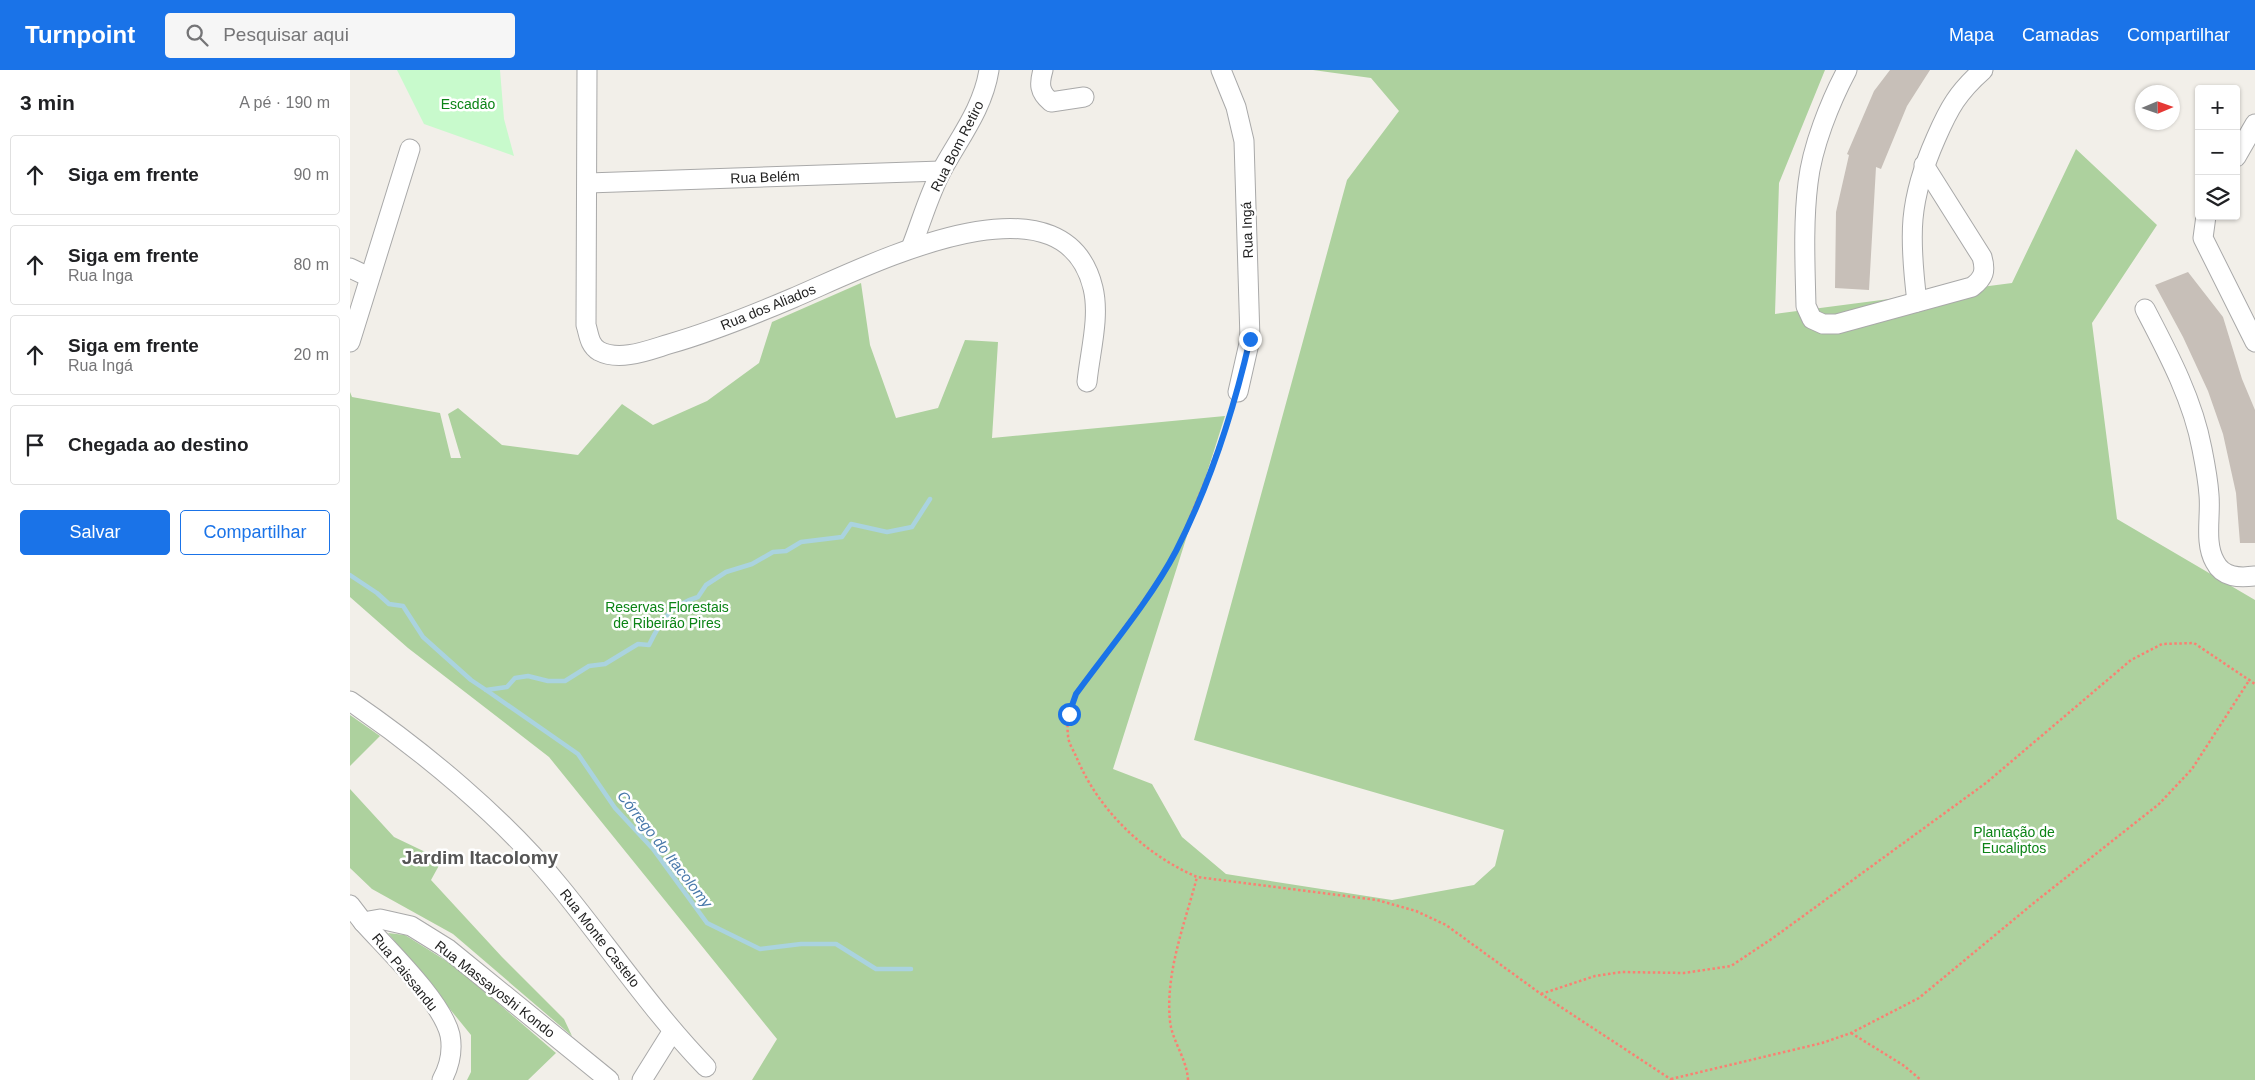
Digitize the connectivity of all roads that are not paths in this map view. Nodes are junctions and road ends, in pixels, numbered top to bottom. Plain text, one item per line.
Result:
1 (587, 70) edge
2 (989, 70) edge
3 (1044, 70) edge
4 (1220, 70) edge
5 (1847, 70) edge
6 (1983, 70) edge
7 (1084, 98) dead end
8 (2255, 124) edge
9 (410, 149) dead end
10 (2240, 150) edge
11 (1924, 165) junction
12 (941, 171) junction
13 (588, 183) junction
14 (2205, 220) edge
15 (911, 248) junction
16 (350, 268) edge
17 (369, 277) junction
18 (1917, 302) junction
19 (2145, 309) dead end
20 (350, 342) edge
21 (2255, 342) edge
22 (1087, 382) dead end
23 (1238, 392) road end
24 (2255, 576) edge
25 (350, 701) edge
26 (350, 905) edge
27 (363, 922) junction
28 (672, 1032) junction
29 (706, 1067) dead end
30 (442, 1080) edge
31 (609, 1080) edge
32 (642, 1080) edge

1 - 13 street, Rua dos Aliados
2 - 12 street, Rua Bom Retiro
3 - 7 street
4 - 23 street, Rua Ingá
5 - 18 street
6 - 11 street
8 - 10 street
9 - 17 street
11 - 18 street
11 - 18 street
12 - 13 street, Rua Belém
12 - 15 street, Rua Bom Retiro
13 - 15 street, Rua dos Aliados
14 - 21 street
15 - 22 street, Rua dos Aliados
16 - 17 street
17 - 20 street
19 - 24 street
25 - 28 street, Rua Monte Castelo
26 - 27 street
27 - 30 street, Rua Paissandu
27 - 31 street, Rua Massayoshi Kondo
28 - 29 street, Rua Monte Castelo
28 - 32 street

